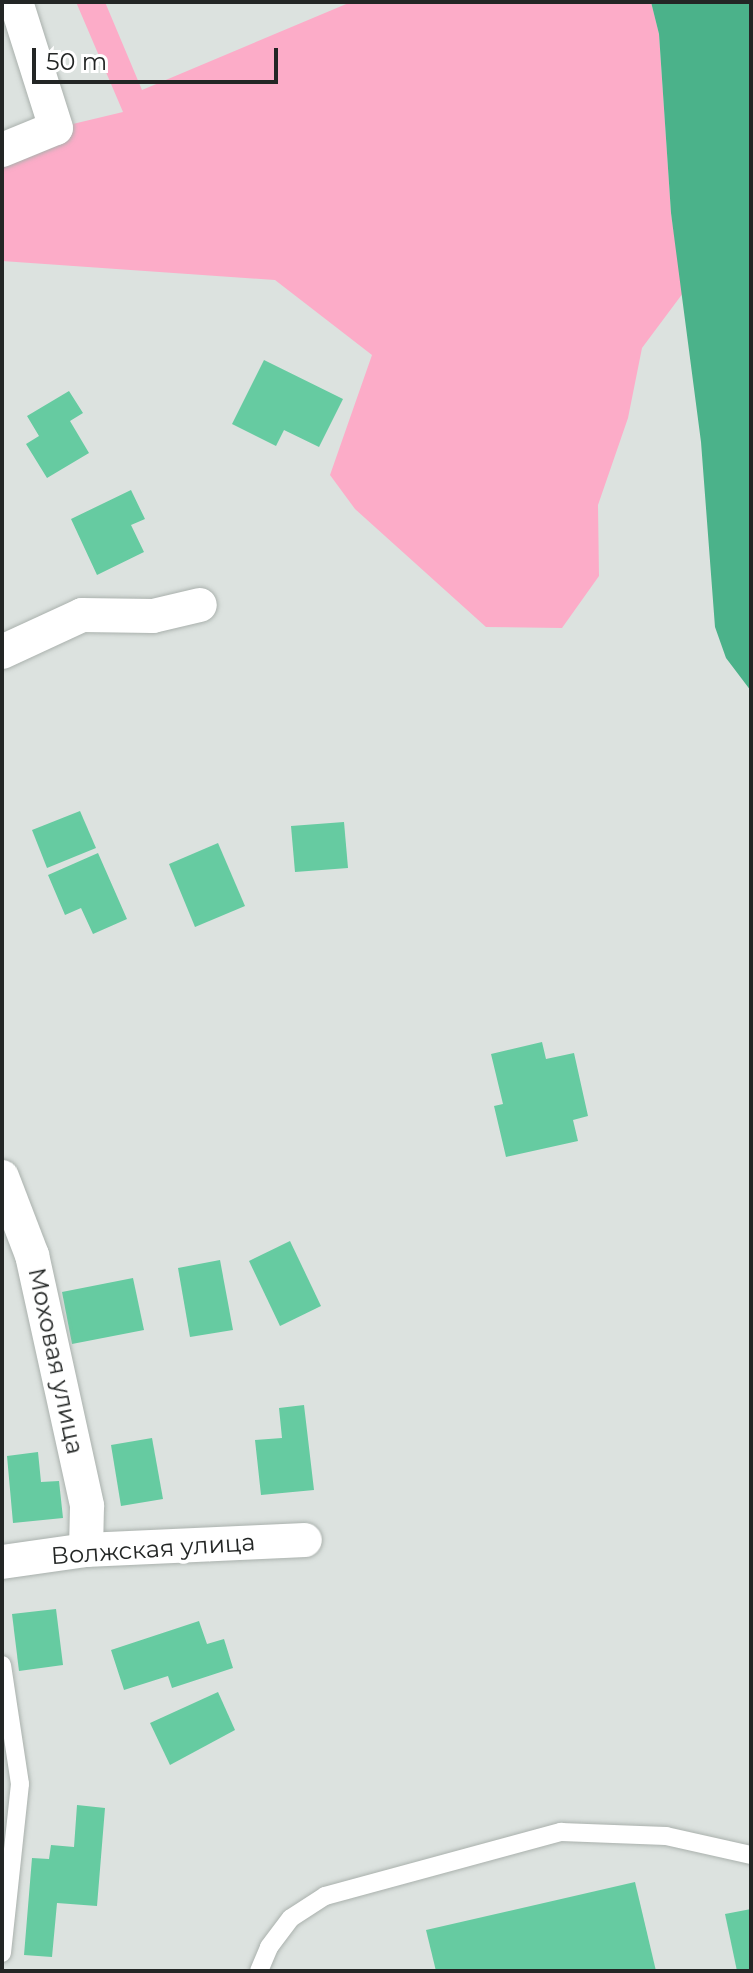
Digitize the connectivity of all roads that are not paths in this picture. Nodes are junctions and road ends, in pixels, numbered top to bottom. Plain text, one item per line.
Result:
1 (16, 2) edge
2 (2, 150) edge
3 (200, 605) dead end
4 (2, 652) edge
5 (2, 1177) edge
6 (305, 1540) dead end
7 (86, 1550) junction
8 (2, 1562) edge
9 (2, 1665) edge
10 (751, 1855) edge
11 (2, 1953) edge
12 (259, 1971) edge

1 - 2 street
3 - 4 street
5 - 7 street, Моховая улица
6 - 7 street, Волжская улица
7 - 8 street, Волжская улица
9 - 11 lane
10 - 12 lane

